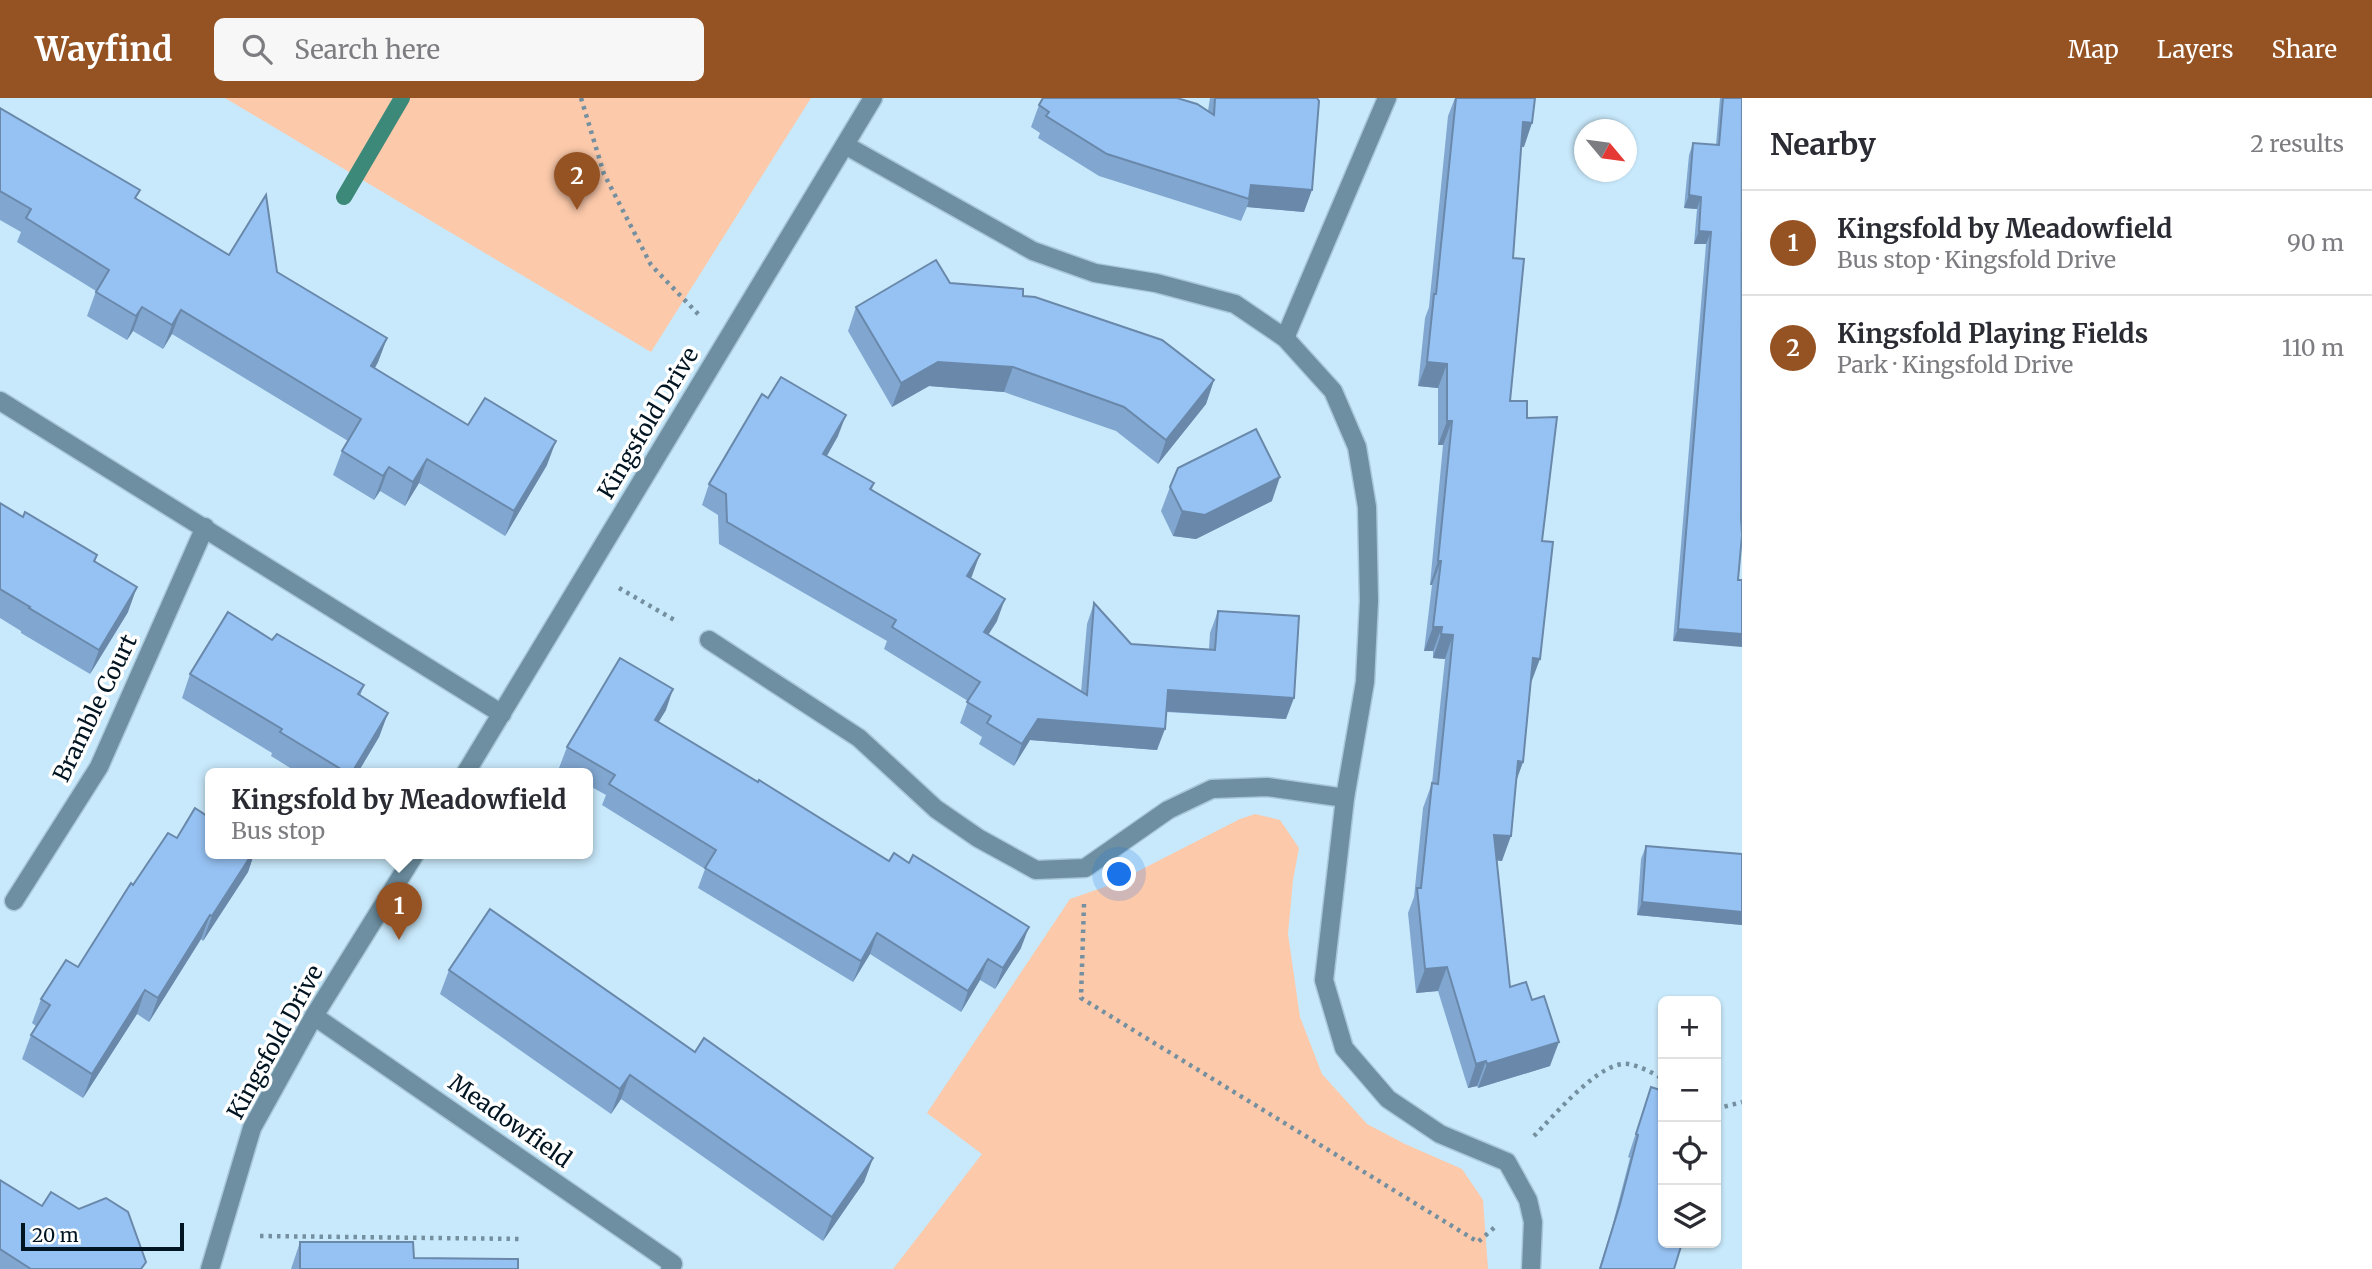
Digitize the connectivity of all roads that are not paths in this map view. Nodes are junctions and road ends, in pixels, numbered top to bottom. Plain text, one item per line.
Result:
1 (873, 98) edge
2 (1387, 98) edge
3 (845, 145) junction
4 (1285, 338) junction
5 (0, 401) edge
6 (205, 527) junction
7 (709, 640) road end
8 (502, 715) junction
9 (469, 768) edge
10 (1345, 798) junction
11 (412, 859) edge
12 (14, 901) dead end
13 (314, 1016) junction
14 (210, 1269) edge
15 (670, 1269) edge
16 (1531, 1269) edge

1 - 3 street, Kingsfold Drive
2 - 4 street
3 - 4 street
3 - 8 street, Kingsfold Drive
4 - 10 street
5 - 6 street
6 - 8 street
6 - 12 street, Bramble Court
7 - 10 street
8 - 9 street, Kingsfold Drive
10 - 16 street
11 - 13 street, Kingsfold Drive
13 - 14 street, Kingsfold Drive
13 - 15 street, Meadowfield

